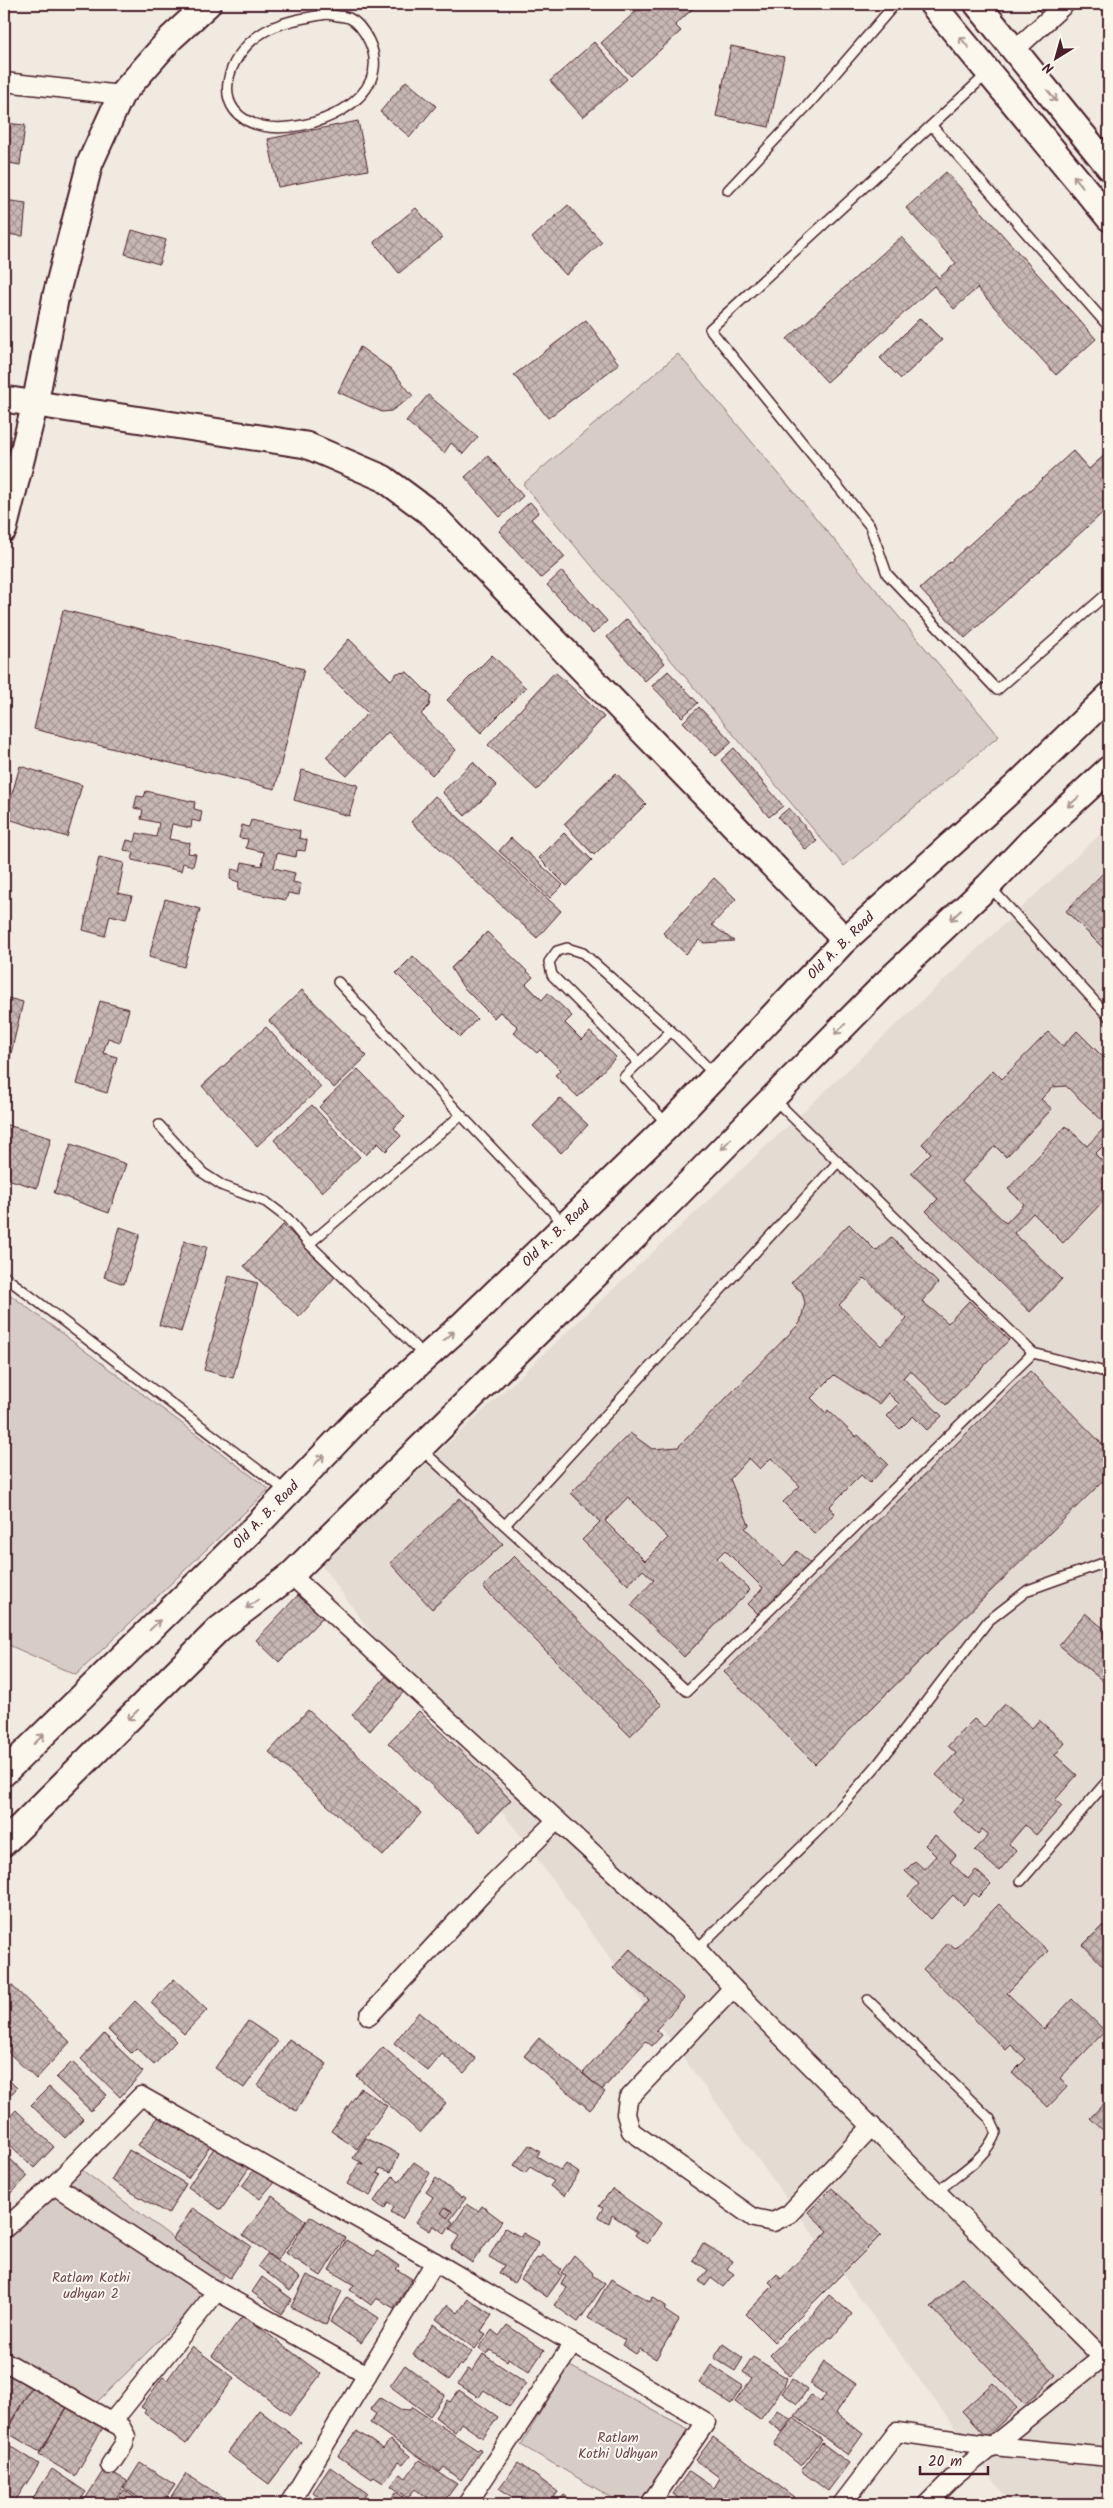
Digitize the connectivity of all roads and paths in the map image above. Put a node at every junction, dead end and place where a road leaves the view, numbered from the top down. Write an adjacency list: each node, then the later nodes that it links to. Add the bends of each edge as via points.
1 (208, 4): 11 (main road, via 171,38)
2 (322, 4): 7 (lane)
3 (895, 4): 14 (lane, via 808,105)
4 (932, 4): 9 (main road, one-way to 4)
5 (977, 4): 8 (main road)
6 (1065, 4): 8 (street)
7 (327, 14): 7 (lane, via 350,18 365,32 374,51 372,75 366,89 339,113 318,122 293,128 269,128 246,122 231,105 226,82 246,44 262,32 282,24)
8 (1015, 50): 13 (main road, one-way to 13)
9 (989, 72): 12 (lane); 15 (main road, one-way to 9)
10 (4, 82): 11 (street)
11 (120, 95): 18 (main road, via 90,163 56,295)
12 (932, 126): 16 (lane); 20 (lane, via 710,330 870,526 887,574 997,690)
13 (1109, 167)
14 (728, 190)
15 (1109, 218)
16 (1109, 327)
17 (4, 399): 18 (main road)
18 (35, 404): 19 (main road); 24 (main road, via 306,445 383,478 433,515)
19 (4, 529)
20 (1109, 592)
21 (1109, 696): 24 (main road, Old A. B. Road, via 1017,785)
22 (1109, 770): 23 (main road, one-way to 23, via 1036,836)
23 (989, 886): 26 (lane); 30 (main road, one-way to 30)
24 (845, 940): 29 (main road, Old A. B. Road)
25 (338, 982): 31 (lane)
26 (1109, 1017)
27 (670, 1031): 28 (lane); 28 (lane, via 583,953 567,948 557,951 549,962 552,975); 29 (lane)
28 (638, 1063): 33 (lane, via 624,1078)
29 (716, 1076): 33 (main road, Old A. B. Road)
30 (772, 1096): 34 (lane); 41 (main road, one-way to 41, via 677,1195)
31 (461, 1115): 35 (lane); 36 (lane)
32 (159, 1125): 36 (lane, via 202,1173 223,1186 266,1202 287,1218)
33 (669, 1125): 35 (main road, Old A. B. Road)
34 (838, 1162): 38 (lane); 43 (lane)
35 (565, 1225): 39 (main road, Old A. B. Road, one-way to 35)
36 (309, 1244): 39 (lane)
37 (4, 1276): 42 (lane)
38 (1033, 1353): 40 (lane); 43 (lane, via 687,1692)
39 (426, 1357): 42 (main road, Old A. B. Road, one-way to 39, via 364,1413)
40 (1109, 1373)
41 (420, 1448): 43 (lane); 45 (main road)
42 (288, 1493): 46 (main road, Old A. B. Road, one-way to 42)
43 (505, 1525)
44 (1109, 1561): 51 (lane, via 1028,1590 988,1621 878,1764 830,1819)
45 (291, 1575): 48 (street); 49 (main road, one-way to 49, via 219,1629)
46 (4, 1773)
47 (1109, 1779): 50 (lane)
48 (557, 1820): 51 (street); 54 (street, via 483,1893)
49 (4, 1843)
50 (1020, 1881)
51 (697, 1949): 52 (street)
52 (733, 1988): 55 (street); 55 (street, via 628,2099 626,2114 631,2131 754,2218 773,2222 789,2214)
53 (868, 2000): 57 (lane, via 990,2119 996,2132 991,2145 980,2158)
54 (369, 2016)
55 (872, 2126): 57 (street)
56 (54, 2185): 58 (street); 59 (street, via 141,2096); 60 (street)
57 (938, 2191): 62 (street)
58 (4, 2230)
59 (435, 2262): 61 (street); 64 (street)
60 (217, 2292): 64 (street); 65 (street)
61 (572, 2345): 70 (street); 71 (street, via 706,2422)
62 (1107, 2358): 66 (street)
63 (4, 2361): 65 (street)
64 (367, 2375): 69 (street)
65 (112, 2422): 68 (street, via 121,2427 126,2436)
66 (994, 2446): 67 (street); 72 (street, via 897,2432); 73 (street, via 955,2476)
67 (1109, 2457)
68 (110, 2465)
69 (289, 2504)
70 (467, 2504)
71 (650, 2504)
72 (842, 2504)
73 (927, 2504)

